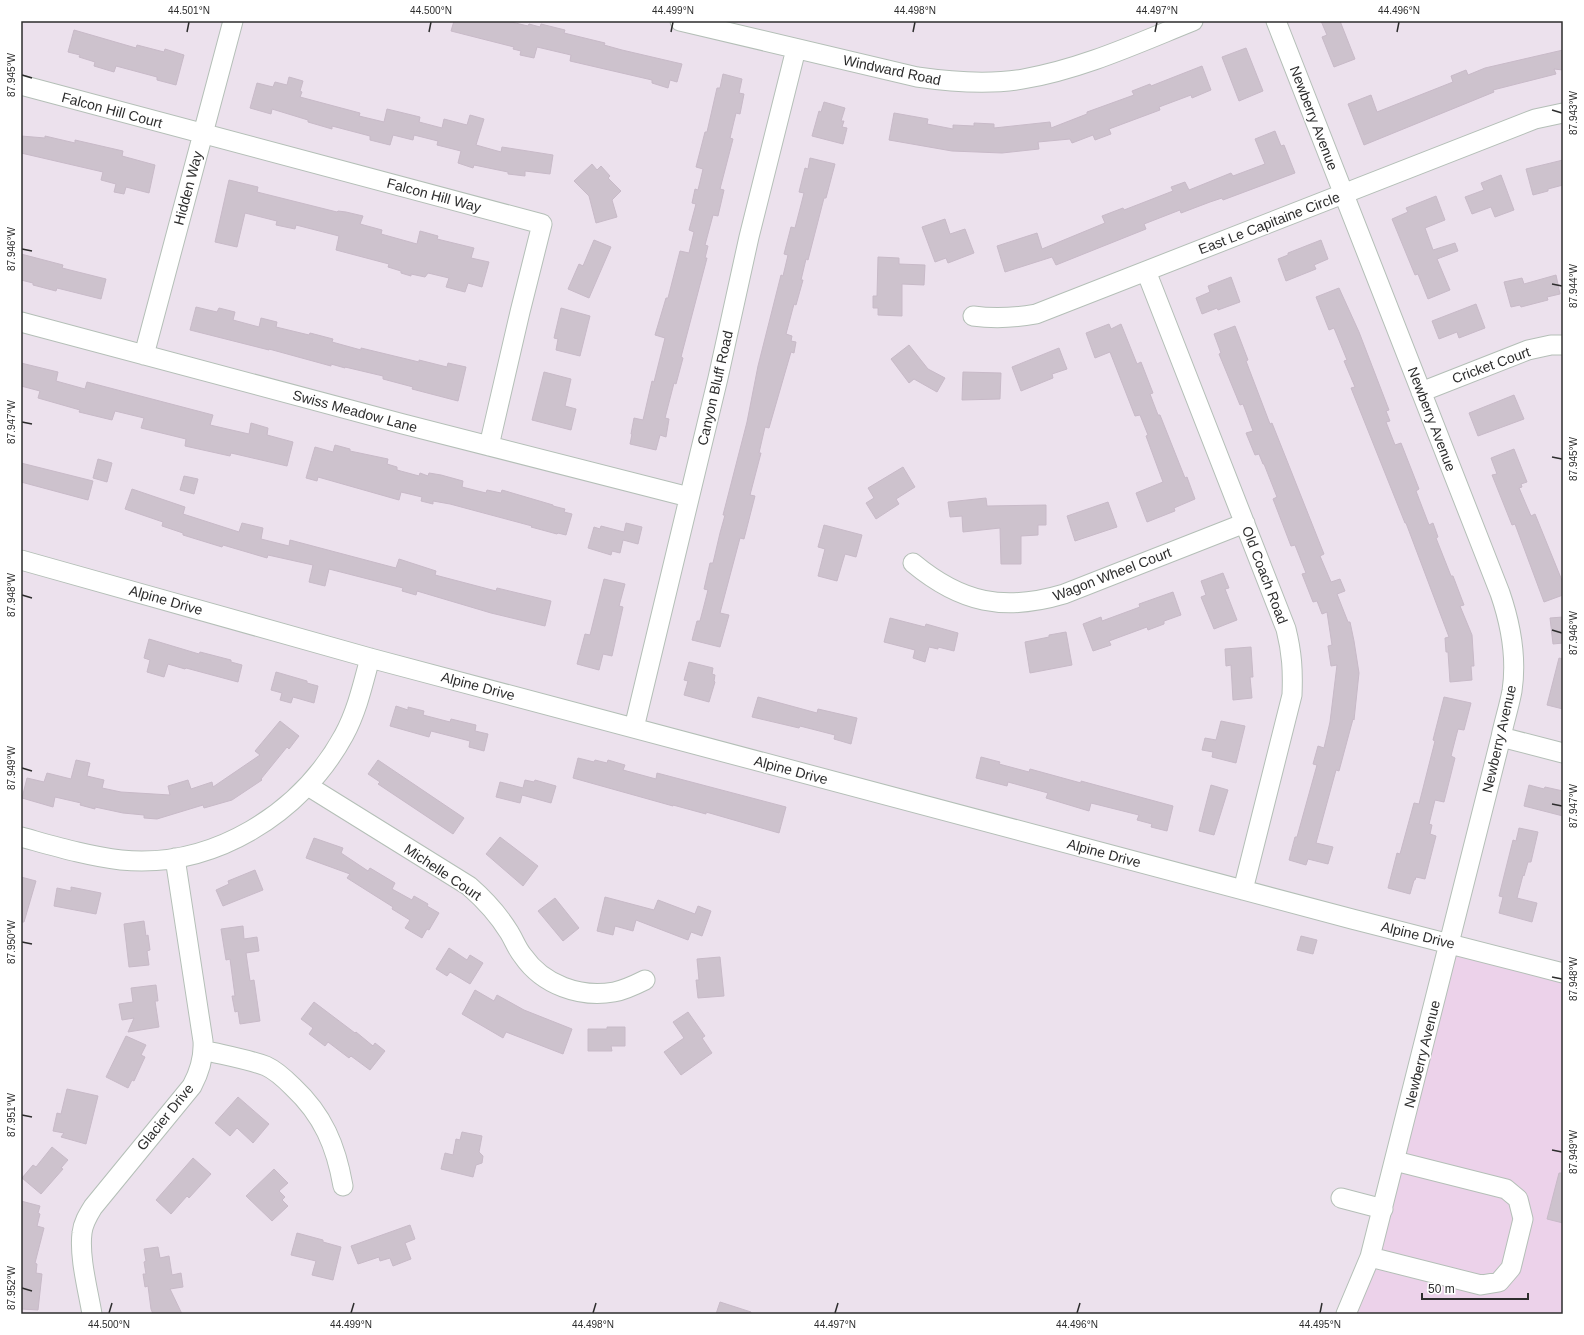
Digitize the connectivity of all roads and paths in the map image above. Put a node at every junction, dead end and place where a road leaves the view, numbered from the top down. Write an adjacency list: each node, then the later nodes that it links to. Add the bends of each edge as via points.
1 (233, 21): 8 (street, Hidden Way)
2 (680, 21): 5 (street, Windward Road)
3 (1193, 21): 5 (street, Windward Road, via 1055,73 989,82 917,78)
4 (1276, 21): 9 (street, Newberry Avenue)
5 (796, 49): 17 (street, Canyon Bluff Road, via 749,237)
6 (21, 85): 8 (street, Falcon Hill Court)
7 (1563, 113): 9 (street, East Le Capitaine Circle, via 1535,119)
8 (203, 134): 14 (street, Hidden Way); 16 (street, Falcon Hill Way, via 542,224)
9 (1344, 194): 10 (street, East Le Capitaine Circle); 15 (street, Newberry Avenue)
10 (1146, 271): 11 (street, East Le Capitaine Circle, via 1036,314 992,319); 18 (street, Old Coach Road)
11 (973, 316)
12 (21, 322): 14 (street, Swiss Meadow Lane)
13 (1563, 345): 15 (street, Cricket Court, via 1528,350)
14 (144, 355): 16 (street, Swiss Meadow Lane)
15 (1421, 392): 23 (street, Newberry Avenue, via 1508,616 1514,662 1512,691)
16 (490, 446): 17 (street, Swiss Meadow Lane)
17 (689, 497): 22 (street, Canyon Bluff Road)
18 (1245, 523): 20 (street, Wagon Wheel Court, via 1064,594 1022,603 1001,603 963,595 939,583); 28 (street, Old Coach Road, via 1286,629 1293,669 1292,695)
19 (21, 560): 21 (street, Alpine Drive)
20 (913, 563)
21 (370, 658): 22 (street, Alpine Drive); 25 (street, via 356,708 344,734 328,762)
22 (634, 728): 28 (street, Alpine Drive)
23 (1501, 737): 24 (street); 29 (street, Newberry Avenue)
24 (1563, 753)
25 (308, 786): 27 (street, via 270,819 237,839); 31 (street, Michelle Court, via 469,886 498,915 523,956 548,980 579,993 597,994 631,987)
26 (21, 837): 27 (street, via 95,856 123,860)
27 (174, 858): 32 (street, Glacier Drive)
28 (1243, 890): 29 (street, Alpine Drive)
29 (1449, 943): 30 (street, Alpine Drive); 33 (street, Newberry Avenue)
30 (1563, 972)
31 (645, 980)
32 (203, 1050): 34 (street, via 267,1067 302,1096 318,1115 331,1139); 38 (street, Glacier Drive, via 202,1062 192,1086 86,1218 81,1246)
33 (1395, 1161): 36 (street, Newberry Avenue); 37 (street, via 1506,1189 1518,1199 1523,1219 1511,1268 1499,1282 1481,1285)
34 (343, 1186)
35 (1341, 1198): 36 (street)
36 (1383, 1209): 37 (street, Newberry Avenue)
37 (1370, 1257): 39 (street, Newberry Avenue)
38 (92, 1314)
39 (1346, 1314)

